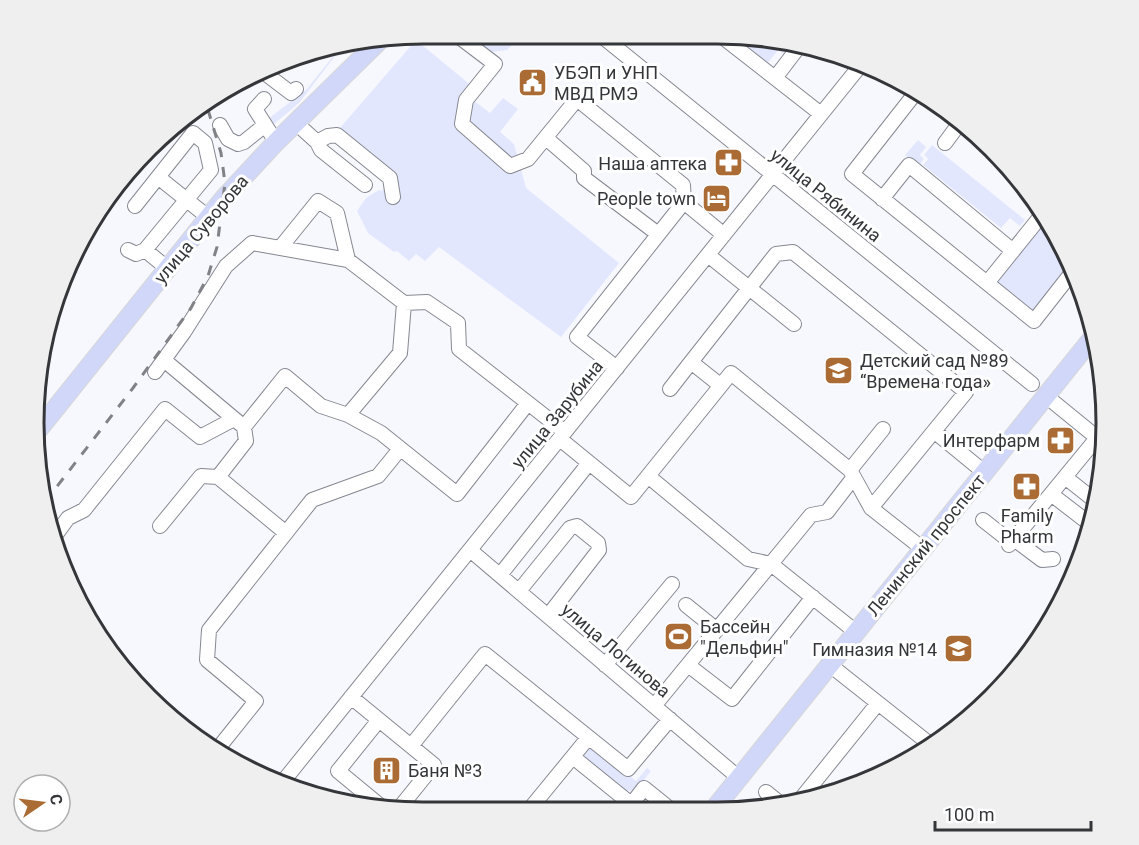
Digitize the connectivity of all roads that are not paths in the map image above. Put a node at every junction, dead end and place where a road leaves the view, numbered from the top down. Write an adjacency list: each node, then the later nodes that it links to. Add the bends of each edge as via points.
1 (469, 44): 17 (street, via 495,64 466,100 462,124 510,166 528,159)
2 (612, 44): 21 (street, улица Рябинина)
3 (731, 44): 8 (street)
4 (373, 47): 13 (main road, улица Суворова)
5 (795, 52): 8 (street)
6 (857, 70): 12 (street, улица Зарубина)
7 (269, 76): 9 (street, via 291,93)
8 (775, 78): 12 (street)
9 (296, 89)
10 (912, 98): 25 (street, via 852,174)
11 (264, 99): 15 (street, via 255,109)
12 (821, 114): 21 (street, улица Зарубина)
13 (296, 123): 18 (main road, улица Суворова); 19 (street)
14 (220, 125): 15 (street, via 228,139 238,144)
15 (265, 125): 18 (street)
16 (955, 129): 20 (street)
17 (546, 138): 27 (street, via 577,99 683,185); 31 (street, via 585,171 584,178)
18 (276, 142): 29 (main road, улица Суворова)
19 (317, 142): 23 (street, via 321,150); 24 (street, via 337,135 390,178)
20 (945, 142)
21 (772, 174): 32 (street, улица Зарубина); 52 (street, улица Рябинина)
22 (158, 177): 26 (street); 26 (street, via 193,133 205,143 211,170); 28 (street)
23 (365, 185)
24 (393, 197)
25 (882, 198): 36 (street, via 909,165); 41 (street)
26 (186, 199): 29 (street); 35 (street)
27 (684, 202): 31 (street); 32 (street)
28 (135, 206)
29 (208, 217): 39 (main road, улица Суворова)
30 (1037, 221): 36 (street)
31 (658, 234): 48 (street, via 578,337)
32 (724, 235): 37 (street, улица Зарубина)
33 (280, 248): 38 (street); 38 (street, via 318,201 337,213); 46 (street, via 252,243 226,266)
34 (128, 250): 35 (street, via 136,254)
35 (145, 250): 39 (street)
36 (1013, 251): 41 (street)
37 (708, 255): 42 (street); 48 (street, улица Зарубина)
38 (348, 260): 43 (street)
39 (167, 268): 55 (main road, улица Суворова)
40 (1068, 279): 41 (street, via 1034,321)
41 (987, 283)
42 (750, 288): 44 (street); 47 (street); 58 (street, via 776,254 793,252 966,392)
43 (404, 303): 53 (street, via 427,302 458,323 459,350); 54 (street, via 400,353)
44 (794, 324)
45 (1087, 343): 52 (main road, Ленинский проспект)
46 (164, 360): 49 (street); 56 (street)
47 (692, 362): 50 (street); 51 (street)
48 (617, 368): 59 (street, улица Зарубина)
49 (155, 372)
50 (720, 385): 65 (street, via 730,373); 66 (street)
51 (670, 389)
52 (1039, 390): 60 (street, улица Рябинина); 64 (main road, Ленинский проспект)
53 (528, 403): 59 (street); 62 (street, via 457,494)
54 (348, 415): 56 (street, via 321,406 285,376); 62 (street)
55 (44, 423)
56 (239, 423): 67 (street, via 246,441); 75 (street, via 200,437 165,409 84,510 69,518)
57 (882, 429): 65 (street)
58 (934, 431): 64 (street); 71 (street)
59 (562, 435): 63 (street); 79 (street, улица Зарубина)
60 (1095, 436)
61 (1095, 443): 68 (street)
62 (400, 448): 76 (street, via 378,476 312,500)
63 (589, 463): 66 (street, via 631,497); 82 (street)
64 (984, 472): 78 (main road, Ленинский проспект)
65 (852, 473): 71 (street); 81 (street, via 827,512 811,515)
66 (648, 476): 81 (street, via 748,559)
67 (219, 477): 74 (street, via 201,476); 76 (street)
68 (1065, 477): 69 (street); 70 (street)
69 (1051, 494): 72 (street); 77 (street)
70 (1088, 495)
71 (871, 508): 78 (street)
72 (1083, 519)
73 (983, 520): 77 (street)
74 (160, 526)
75 (59, 530)
76 (286, 533): 101 (street, via 209,630 207,660 256,701)
77 (1011, 542): 80 (street, via 1042,560)
78 (923, 549): 89 (main road, Ленинский проспект)
79 (470, 550): 82 (street, улица Логинова); 93 (street, улица Зарубина)
80 (1053, 559)
81 (771, 564): 85 (street); 88 (street)
82 (500, 575): 84 (street, улица Логинова)
83 (672, 584): 90 (street)
84 (519, 591): 87 (street, улица Логинова); 87 (street, via 570,528 576,526 598,543 599,550)
85 (813, 597): 89 (street); 91 (street, via 732,699)
86 (686, 605): 88 (street)
87 (548, 616): 90 (street, улица Логинова)
88 (717, 630): 91 (street)
89 (856, 632): 92 (main road, Ленинский проспект)
90 (605, 664): 95 (street, улица Логинова)
91 (688, 665): 95 (street)
92 (830, 665): 94 (street); 105 (main road, Ленинский проспект)
93 (354, 694): 97 (street); 98 (street); 104 (street, улица Зарубина)
94 (878, 703): 100 (street); 106 (street)
95 (654, 706): 96 (street, улица Логинова)
96 (670, 719): 99 (street, via 627,769); 105 (street, улица Логинова)
97 (379, 720): 102 (street); 109 (street, via 338,771)
98 (399, 728)
99 (588, 738): 102 (street, via 485,654); 103 (street)
100 (924, 740)
101 (222, 744)
102 (411, 746): 110 (street, via 434,765)
103 (573, 757): 111 (street); 112 (street)
104 (287, 776)
105 (739, 778): 115 (main road, Ленинский проспект)
106 (808, 790)
107 (766, 792): 108 (street)
108 (772, 797)
109 (371, 798)
110 (405, 801)
111 (536, 802)
112 (623, 802)
113 (633, 802): 114 (street, via 644,788)
114 (661, 802)
115 (720, 802)

